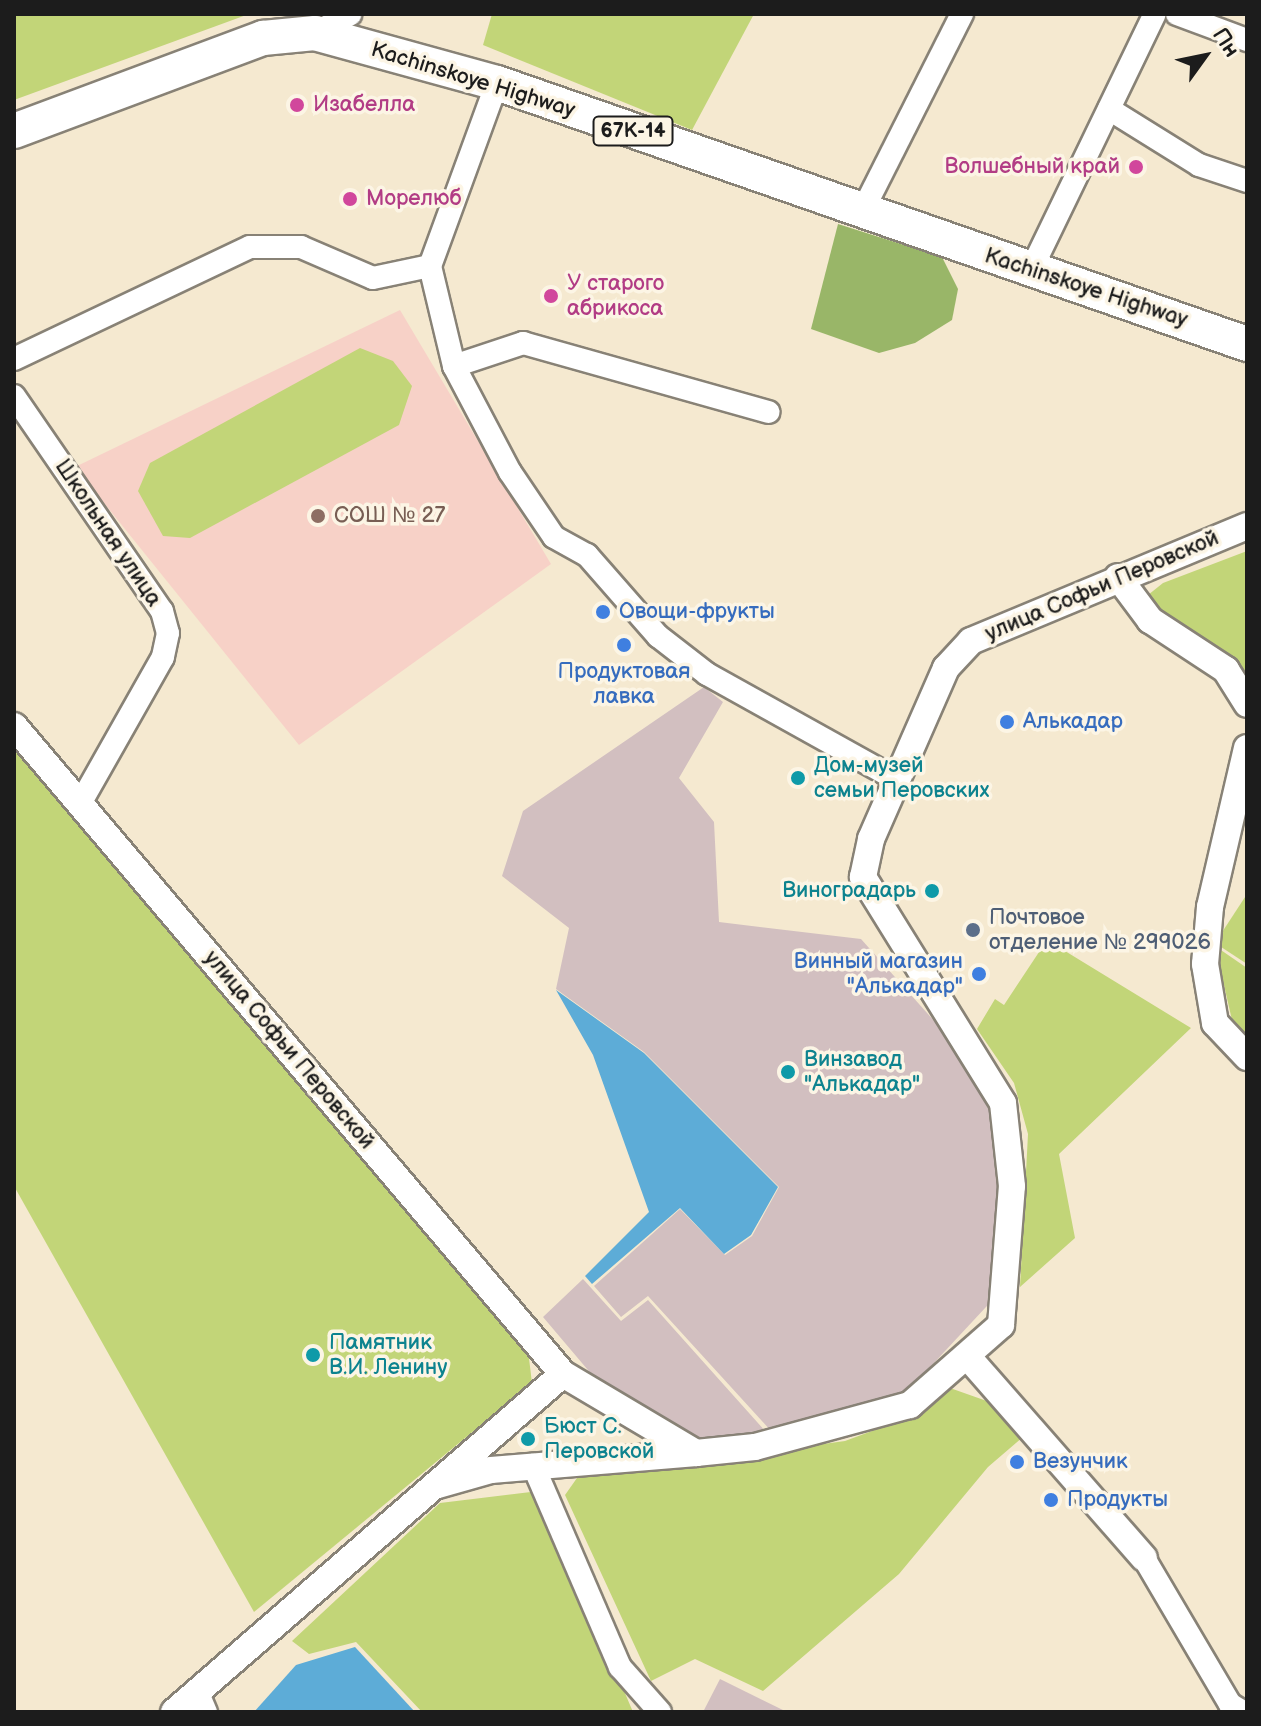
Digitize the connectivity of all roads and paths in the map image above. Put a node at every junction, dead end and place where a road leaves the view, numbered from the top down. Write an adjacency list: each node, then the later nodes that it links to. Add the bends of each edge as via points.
1 (350, 14): 5 (street)
2 (962, 14): 11 (street)
3 (1177, 14): 6 (street)
4 (1152, 15): 8 (street)
5 (315, 33): 7 (main road, Kachinskoye Highway / 67К-14); 9 (main road, Kachinskoye Highway / 67К-14, via 263,38)
6 (1247, 40)
7 (497, 83): 11 (main road, Kachinskoye Highway / 67К-14); 12 (street)
8 (1109, 109): 10 (street, via 1199,165); 13 (street)
9 (14, 131)
10 (1247, 181)
11 (862, 212): 13 (main road, Kachinskoye Highway / 67К-14)
12 (430, 266): 15 (street, via 373,278 301,247 250,247); 16 (street)
13 (1031, 270): 14 (main road, Kachinskoye Highway / 67К-14)
14 (1247, 344)
15 (14, 359)
16 (454, 366): 18 (street, via 523,343); 24 (street, via 554,537 587,555 658,636 707,674)
17 (14, 396): 25 (street, Школьная улица, via 162,611 168,633 163,657)
18 (769, 412)
19 (1247, 526): 20 (street, улица Софьи Перовской)
20 (1118, 577): 21 (street, via 1150,620 1226,670); 24 (street, улица Софьи Перовской, via 971,641 946,668)
21 (1247, 704)
22 (14, 726): 25 (street, улица Софьи Перовской)
23 (1247, 748): 26 (street, via 1210,907 1205,964 1215,1023)
24 (896, 779): 27 (street, улица Софьи Перовской, via 863,877 979,1057 1003,1103 1009,1134 1010,1261 1001,1325)
25 (80, 804): 28 (street, улица Софьи Перовской)
26 (1247, 1057)
27 (968, 1357): 29 (street, улица Софьи Перовской, via 910,1405 786,1441); 32 (street)
28 (563, 1374): 29 (street, улица Софьи Перовской); 31 (street)
29 (696, 1453): 30 (street)
30 (533, 1465): 31 (street); 35 (street, via 620,1667)
31 (424, 1490): 33 (street)
32 (1144, 1558): 36 (street, via 1230,1704)
33 (201, 1701): 34 (street)
34 (174, 1712)
35 (660, 1712)
36 (1243, 1712)

